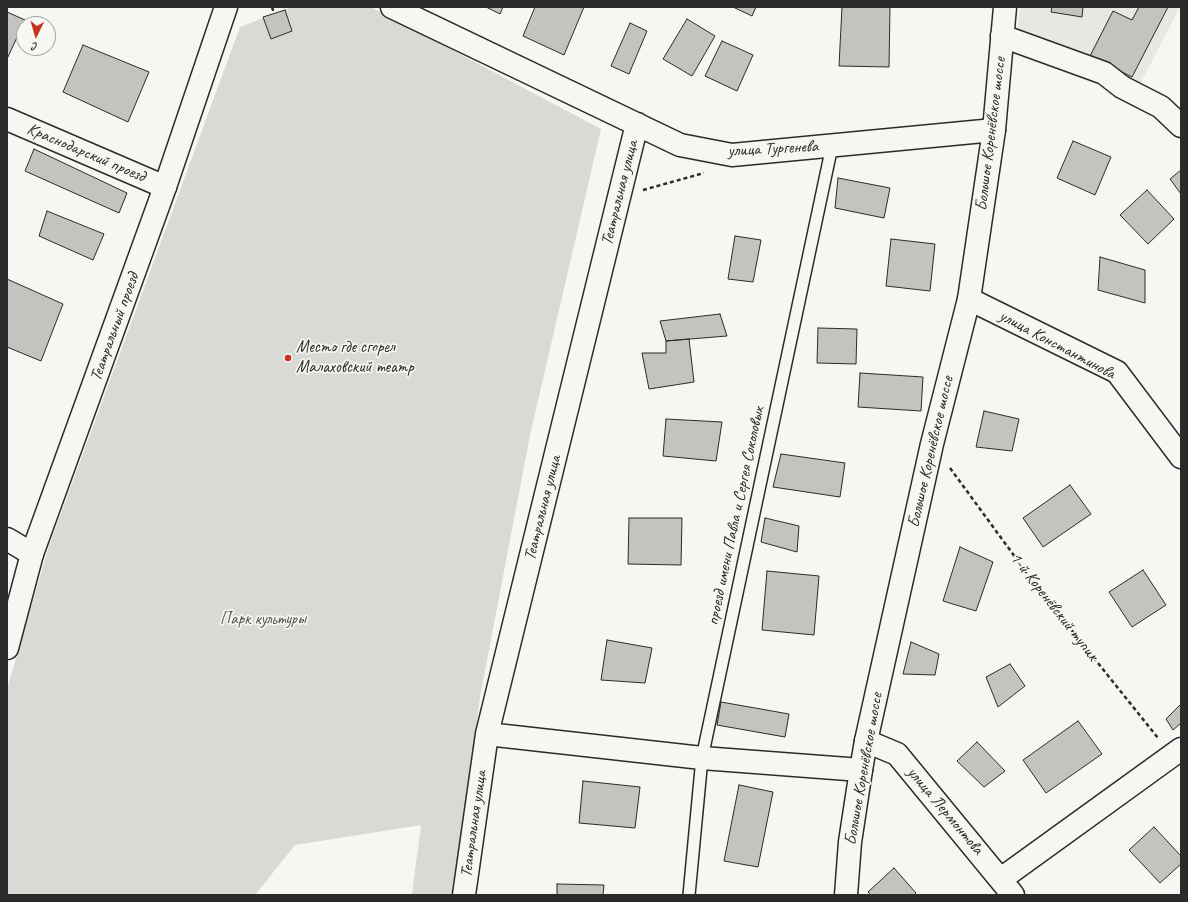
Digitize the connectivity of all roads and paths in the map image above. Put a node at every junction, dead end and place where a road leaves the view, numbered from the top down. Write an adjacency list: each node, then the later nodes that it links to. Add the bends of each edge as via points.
1 (226, 7): 12 (street, Театральный проезд)
2 (272, 7): 5 (path)
3 (392, 7): 8 (street, улица Тургенева)
4 (1005, 7): 6 (street, Большое Коренёвское шоссе)
5 (274, 14)
6 (1002, 36): 9 (street, via 1104,73 1122,87 1161,107); 10 (street, Большое Коренёвское шоссе)
7 (7, 119): 12 (street, Краснодарский проезд)
8 (637, 124): 11 (street, улица Тургенева, via 680,145 732,154); 19 (street, Театральная улица)
9 (1181, 126)
10 (994, 130): 11 (street, улица Тургенева); 13 (street, Большое Коренёвское шоссе)
11 (832, 146): 22 (lane, проезд имени Павла и Сергея Соколовых)
12 (165, 187): 17 (street, Театральный проезд)
13 (969, 299): 14 (street, Большое Коренёвское шоссе); 15 (street, улица Константинова, via 1117,372)
14 (932, 444): 20 (street, Большое Коренёвское шоссе); 21 (path, 1-й Коренёвский тупик, via 1036,587)
15 (1181, 457)
16 (7, 538): 17 (street)
17 (32, 554): 18 (street, Театральный проезд)
18 (7, 648)
19 (487, 734): 22 (street); 25 (street, Театральная улица)
20 (866, 741): 23 (street, Большое Коренёвское шоссе); 24 (street, улица Лермонтова, via 897,754)
21 (1178, 757): 24 (street)
22 (702, 758): 23 (street); 26 (lane, проезд имени Павла и Сергея Соколовых)
23 (861, 770): 27 (street, Большое Коренёвское шоссе, via 850,842)
24 (1007, 887)
25 (464, 895)
26 (689, 895)
27 (846, 895)

